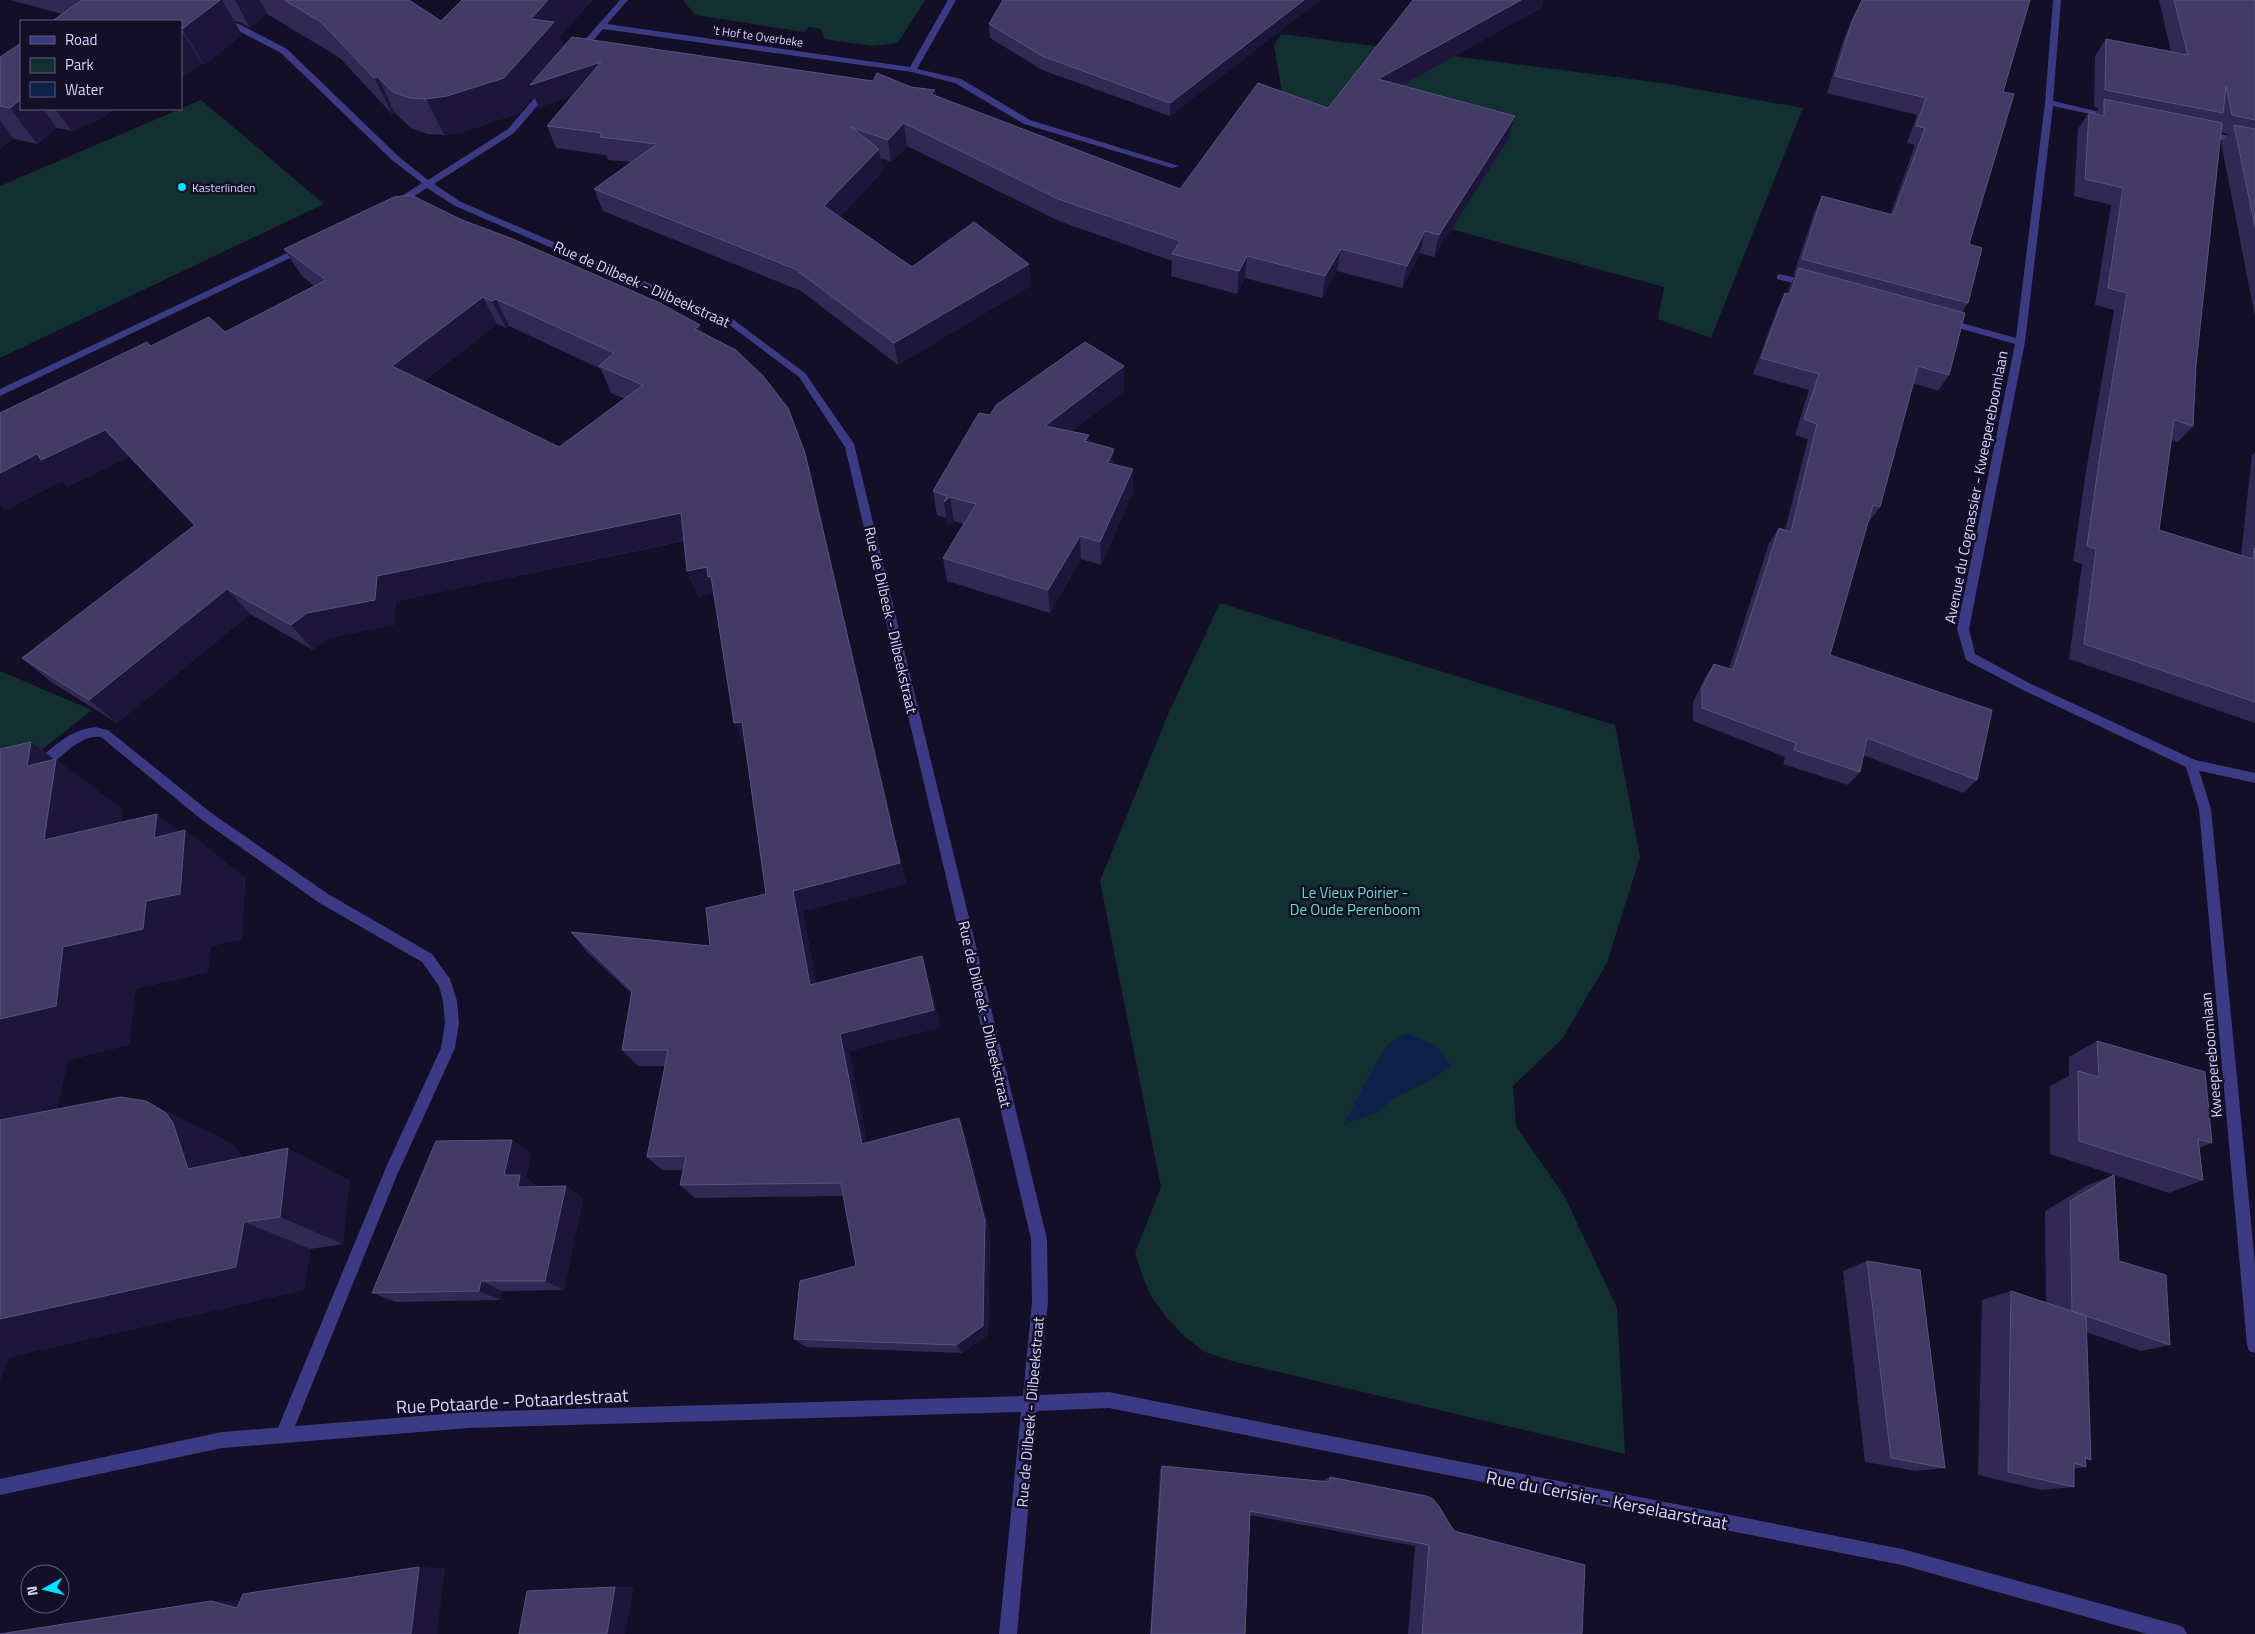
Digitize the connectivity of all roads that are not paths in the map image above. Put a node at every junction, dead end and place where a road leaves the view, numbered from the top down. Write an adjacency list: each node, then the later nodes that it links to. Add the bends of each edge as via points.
1 (624, 0): 5 (street)
2 (952, 0): 7 (street)
3 (2056, 0): 9 (street, Avenue du Cognassier - Kweepereboomlaan)
4 (207, 18): 14 (street, Rue de Dilbeek - Dilbeekstraat, via 236,26 284,51 395,158)
5 (601, 26): 6 (street); 7 (street, 't Hof te Overbeke)
6 (569, 64)
7 (912, 70): 13 (street, 't Hof te Overbeke, via 958,80 1028,122)
8 (556, 78): 14 (street, via 511,131)
9 (2049, 103): 10 (street); 20 (street, Avenue du Cognassier - Kweepereboomlaan)
10 (2118, 117)
11 (2196, 132): 12 (street)
12 (2255, 144)
13 (1175, 166)
14 (428, 184): 15 (street); 26 (street, Rue de Dilbeek - Dilbeekstraat, via 458,204 731,322 802,375 850,447 1039,1239 1040,1302)
15 (390, 207)
16 (310, 245): 21 (street)
17 (1780, 277): 18 (street)
18 (1820, 287)
19 (1934, 318): 20 (street, Avenue du Cognassier - Kweepereboomlaan)
20 (2020, 342): 22 (street, Avenue du Cognassier - Kweepereboomlaan, via 1963,629 1970,657)
21 (0, 393)
22 (2191, 764): 24 (street, Avenue du Cognassier - Kweepereboomlaan); 25 (street, Kweepereboomlaan, via 2205,809)
23 (30, 774): 27 (street, via 78,735 94,730 104,733 206,816 323,898 427,958 445,983 452,1023 448,1048 392,1170)
24 (2255, 778)
25 (2255, 1345)
26 (1030, 1404): 27 (street, Rue Potaarde - Potaardestraat, via 470,1420); 29 (street, Rue de Dilbeek - Dilbeekstraat); 30 (street, Rue du Cerisier - Kerselaarstraat, via 1109,1400 1902,1557)
27 (283, 1436): 28 (street, Rue Potaarde - Potaardestraat, via 222,1440)
28 (0, 1487)
29 (1008, 1634)
30 (2178, 1634)

